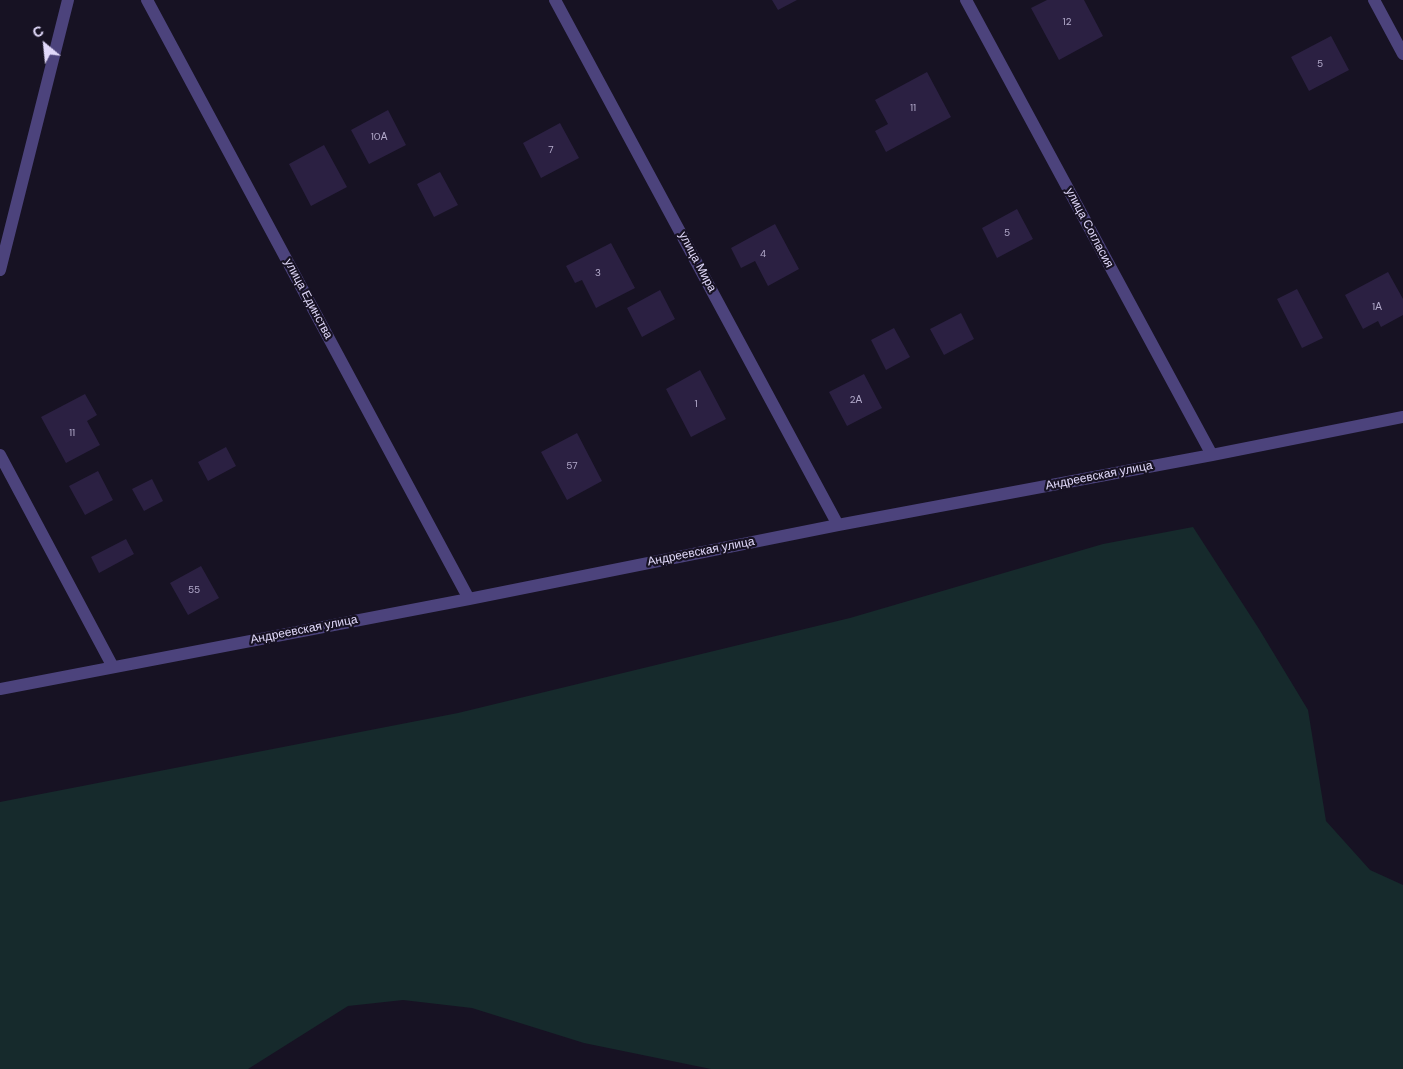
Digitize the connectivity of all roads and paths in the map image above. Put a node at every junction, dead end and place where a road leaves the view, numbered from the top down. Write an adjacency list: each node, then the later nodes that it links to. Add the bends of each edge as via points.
1 (68, 0): 7 (street)
2 (147, 0): 12 (street, улица Единства)
3 (555, 0): 11 (street, улица Мира)
4 (966, 0): 10 (street, улица Согласия)
5 (1374, 0): 6 (street)
6 (1403, 54)
7 (0, 270)
8 (1403, 417): 10 (street, Андреевская улица)
9 (0, 455): 13 (street)
10 (1212, 455): 11 (street, Андреевская улица)
11 (838, 525): 12 (street, Андреевская улица)
12 (469, 599): 13 (street, Андреевская улица)
13 (113, 667): 14 (street, Андреевская улица)
14 (0, 689)

